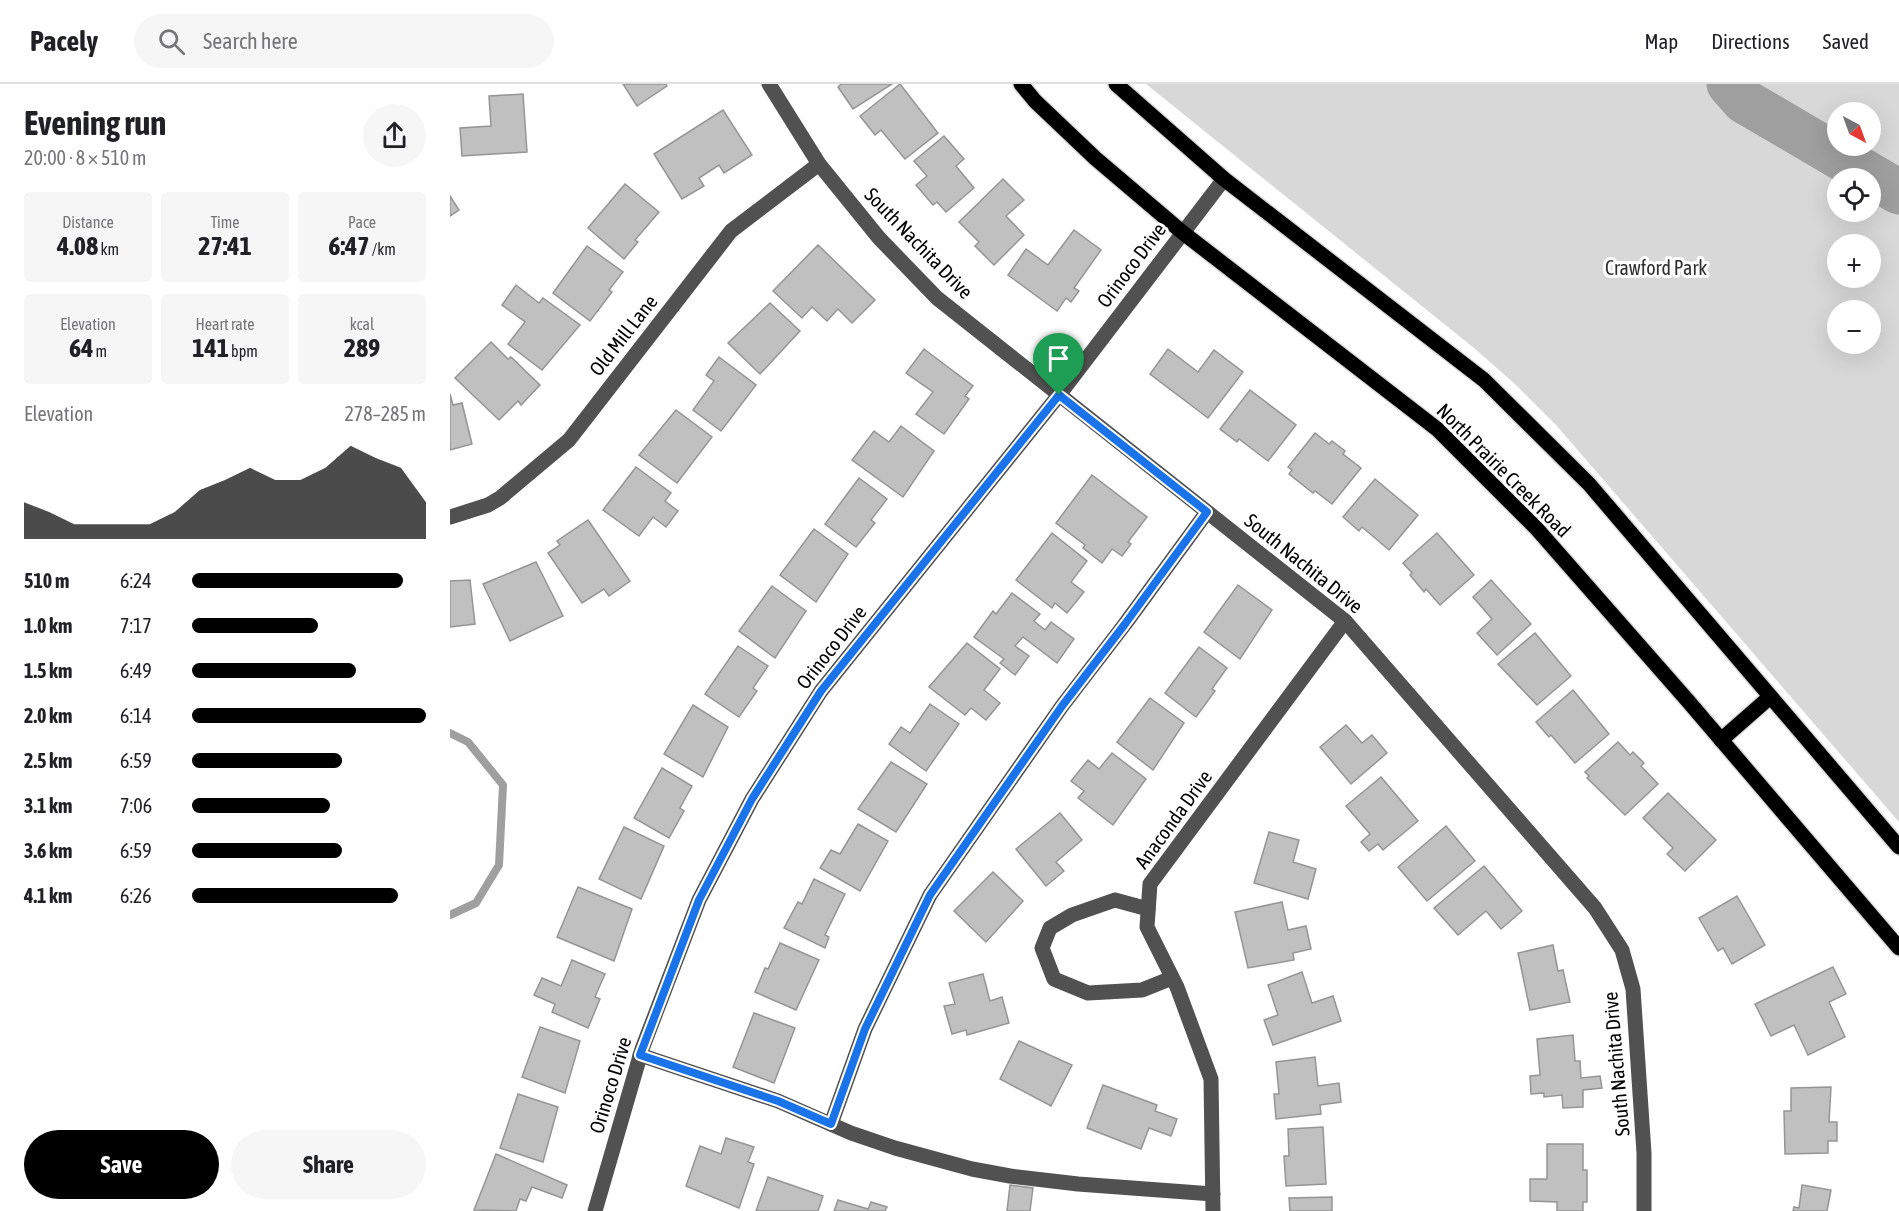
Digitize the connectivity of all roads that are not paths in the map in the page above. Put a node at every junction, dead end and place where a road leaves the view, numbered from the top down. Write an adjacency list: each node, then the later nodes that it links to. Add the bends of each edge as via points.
1 (769, 84): 4 (street, South Nachita Drive)
2 (1020, 84): 6 (main road, North Prairie Creek Road, via 1095,158)
3 (1116, 84): 5 (main road)
4 (819, 164): 7 (street, South Nachita Drive, via 879,238 937,298); 9 (street, Old Mill Lane, via 731,231 569,440 500,498)
5 (1224, 179): 6 (street, Orinoco Drive); 11 (main road, via 1484,380 1589,484)
6 (1182, 232): 7 (street, Orinoco Drive); 12 (main road, North Prairie Creek Road, via 1437,429 1537,529)
7 (1059, 395): 8 (street, South Nachita Drive); 17 (street, Orinoco Drive, via 821,691 752,799 699,900)
8 (1207, 512): 10 (street, South Nachita Drive); 18 (street, via 1062,706 930,895 865,1029)
9 (450, 517)
10 (1345, 621): 14 (street, Anaconda Drive, via 1150,884); 22 (street, South Nachita Drive, via 1596,908 1622,950 1633,989)
11 (1770, 698): 12 (main road); 13 (main road)
12 (1721, 740): 15 (main road, North Prairie Creek Road)
13 (1899, 847)
14 (1148, 909): 16 (street, Anaconda Drive, via 1147,927); 16 (street, via 1115,900 1082,912 1050,928 1042,948 1054,979 1088,993 1142,990)
15 (1899, 948)
16 (1172, 978): 19 (street, Anaconda Drive, via 1211,1079)
17 (640, 1055): 18 (street, via 778,1101); 20 (street, Orinoco Drive)
18 (831, 1124): 19 (street, via 895,1148 1010,1176)
19 (1213, 1194): 21 (street, Anaconda Drive)
20 (596, 1211)
21 (1213, 1211)
22 (1644, 1211)

